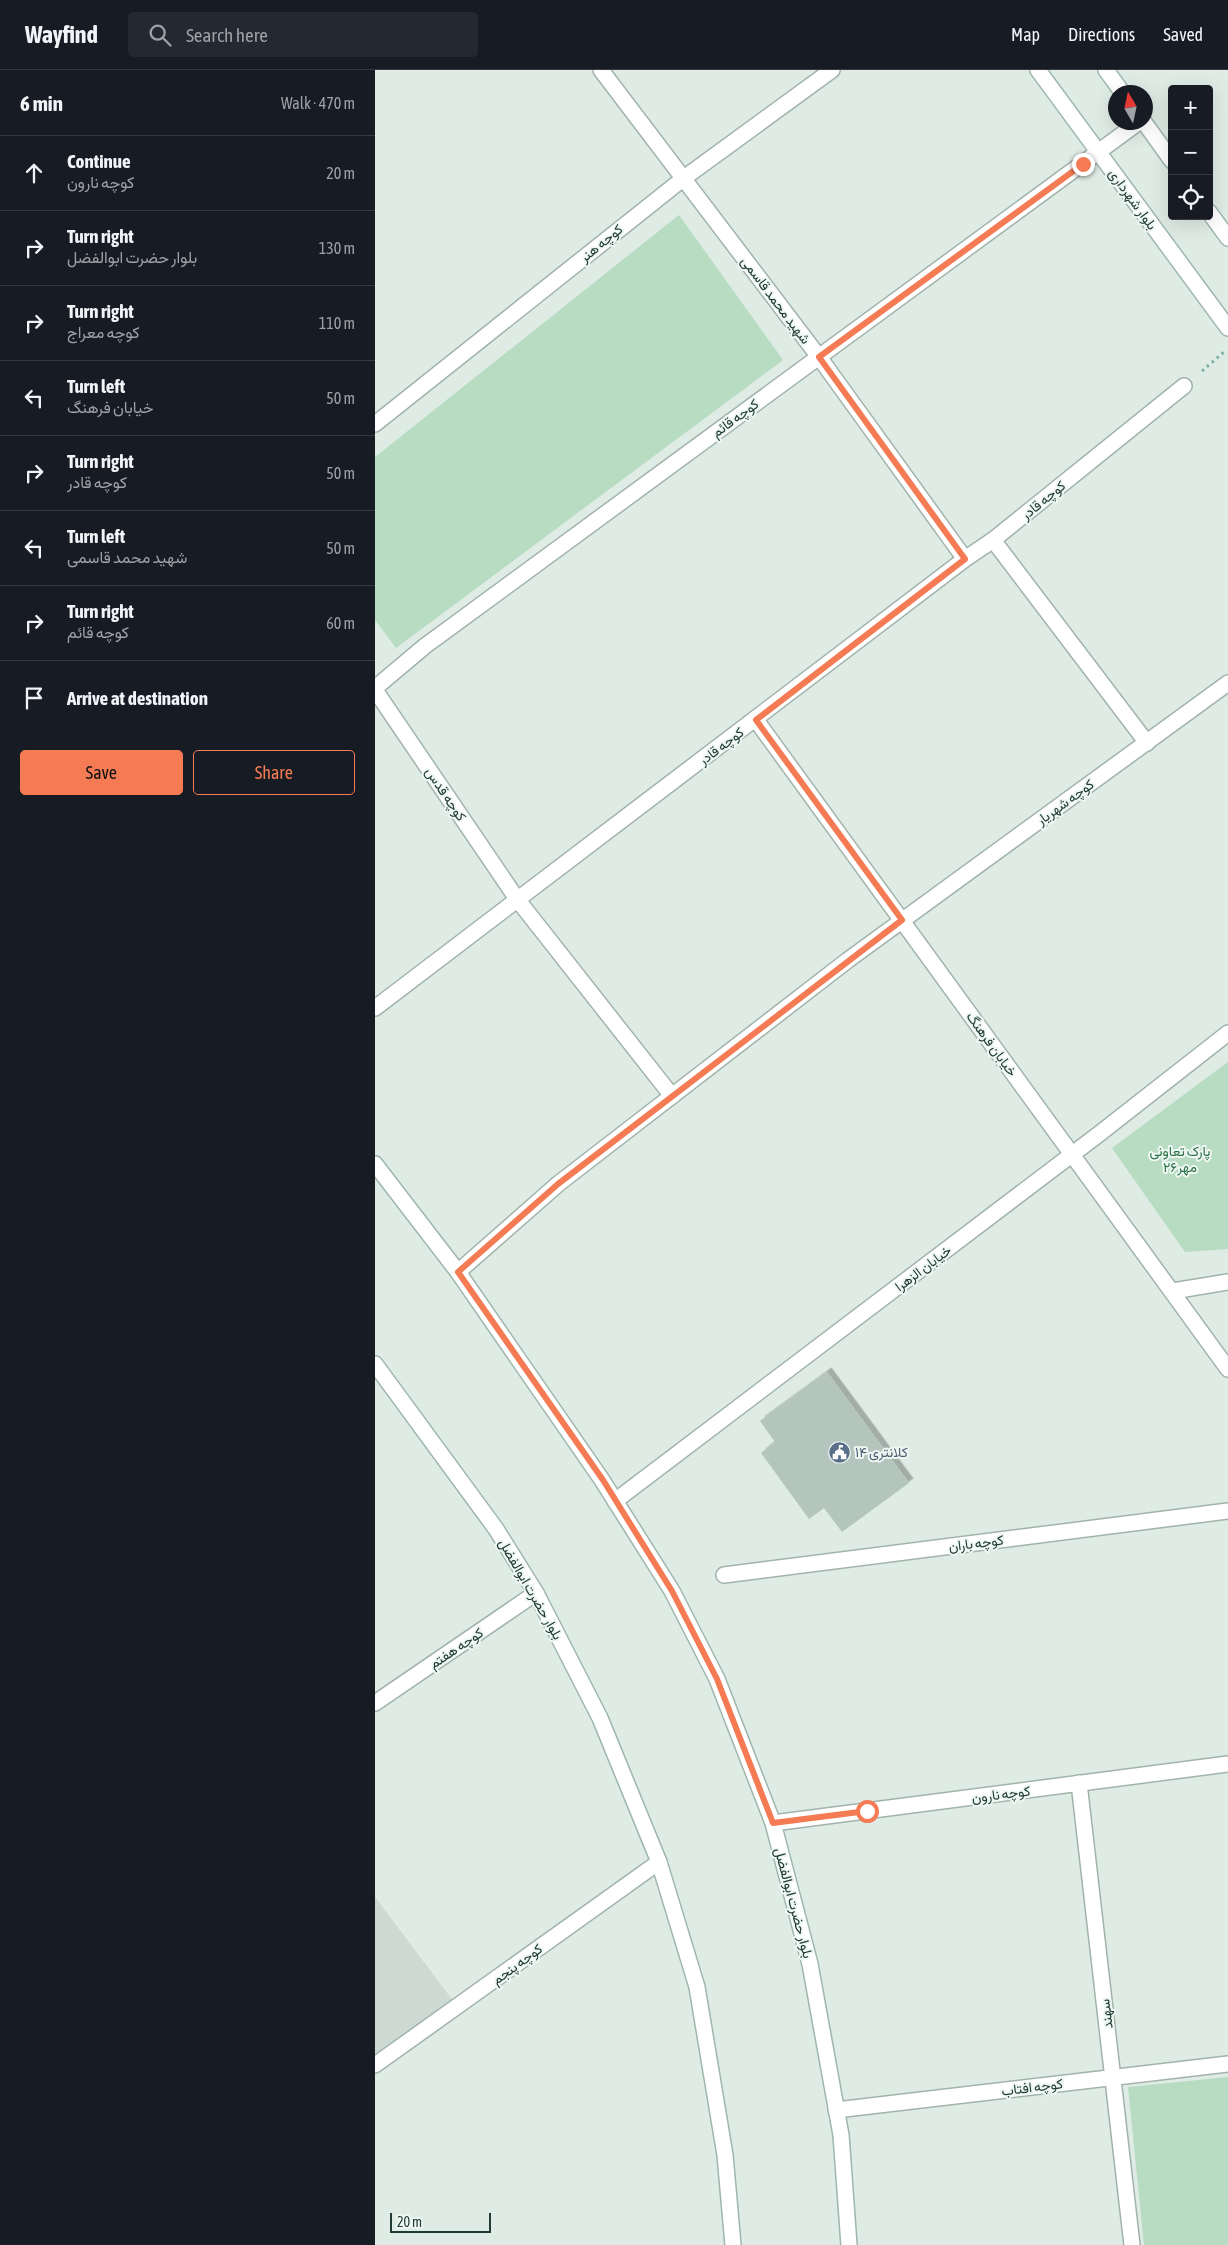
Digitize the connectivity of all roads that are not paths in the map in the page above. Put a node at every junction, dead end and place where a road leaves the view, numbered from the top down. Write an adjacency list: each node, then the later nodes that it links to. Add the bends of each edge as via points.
1 (601, 70): 10 (street, شهید محمد قاسمی)
2 (832, 70): 10 (street, کوچه هنر)
3 (1038, 70): 8 (street, بلوار شهرداری)
4 (1106, 70): 5 (street)
5 (1117, 85)
6 (1128, 130): 8 (street, کوچه قائم)
7 (1150, 130): 9 (street)
8 (1098, 152): 13 (street, بلوار شهرداری); 14 (street, کوچه قائم)
9 (1168, 155)
10 (684, 178): 14 (street, شهید محمد قاسمی); 16 (street, کوچه هنر)
11 (1213, 217): 12 (street)
12 (1228, 238)
13 (1228, 328)
14 (819, 357): 18 (street, شهید محمد قاسمی); 20 (street, کوچه قائم, via 425,646)
15 (1184, 386): 17 (street, کوچه قادر)
16 (375, 424)
17 (993, 540): 18 (street, کوچه قادر); 22 (street)
18 (965, 559): 21 (street, کوچه قادر)
19 (1228, 683): 22 (street, کوچه شهریار)
20 (375, 689): 23 (street, کوچه قدس)
21 (756, 720): 23 (street, کوچه قادر); 24 (street, خیابان فرهنگ)
22 (1147, 743): 24 (street, کوچه شهریار)
23 (517, 899): 25 (street, کوچه قادر); 27 (street, کوچه قدس)
24 (902, 920): 27 (street, کوچه شهریار); 28 (street, خیابان فرهنگ)
25 (375, 1008)
26 (1228, 1033): 28 (street, خیابان الزهرا)
27 (672, 1096): 30 (street, کوچه شهریار, via 558,1184)
28 (1073, 1154): 32 (street, خیابان فرهنگ); 35 (street, خیابان الزهرا)
29 (375, 1164): 30 (street, بلوار حضرت ابوالفضل)
30 (458, 1272): 35 (street, بلوار حضرت ابوالفضل)
31 (1228, 1282): 32 (street)
32 (1173, 1291): 34 (street, خیابان فرهنگ)
33 (375, 1364): 38 (street, بلوار حضرت ابوالفضل, via 496,1529)
34 (1228, 1369)
35 (615, 1501): 42 (street, بلوار حضرت ابوالفضل, via 672,1591 717,1679)
36 (1228, 1511): 37 (street, کوچه باران)
37 (723, 1575)
38 (536, 1594): 39 (street, کوچه هفتم); 43 (street, بلوار حضرت ابوالفضل, via 600,1718)
39 (375, 1703)
40 (1228, 1764): 41 (street, کوچه نارون)
41 (1079, 1784): 42 (street, کوچه نارون); 46 (street, سهند)
42 (773, 1823): 47 (street, بلوار حضرت ابوالفضل, via 810,1964)
43 (659, 1862): 45 (street, کوچه پنجم); 48 (street, بلوار حضرت ابوالفضل, via 697,1987 725,2155)
44 (1228, 2064): 46 (street, کوچه افتاب)
45 (375, 2065)
46 (1113, 2077): 47 (street, کوچه افتاب); 50 (street, سهند)
47 (837, 2110): 49 (street, بلوار حضرت ابوالفضل)
48 (733, 2245)
49 (849, 2245)
50 (1132, 2245)

